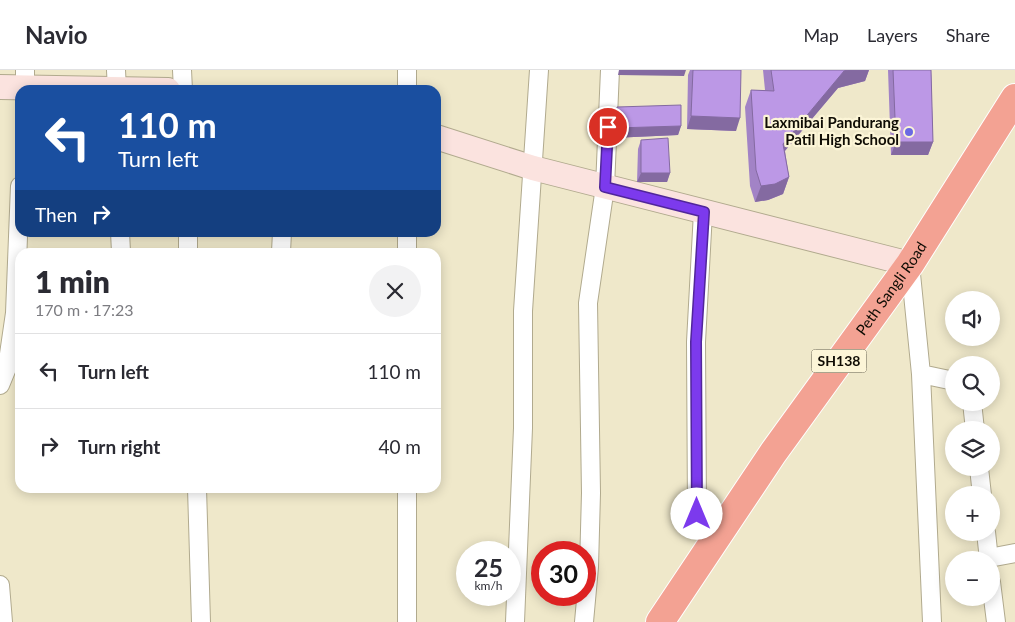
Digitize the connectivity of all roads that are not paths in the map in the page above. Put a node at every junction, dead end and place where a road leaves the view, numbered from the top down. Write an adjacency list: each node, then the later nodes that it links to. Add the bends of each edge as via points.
1 (182, 70): 8 (street)
2 (407, 70): 9 (street)
3 (539, 70): 13 (street)
4 (610, 70): 14 (street)
5 (25, 82): 6 (main road); 10 (main road)
6 (117, 83): 7 (main road)
7 (132, 85)
8 (183, 85)
9 (407, 85)
10 (0, 87)
11 (1015, 98): 16 (highway, Peth Sangli Road / SH138)
12 (441, 140): 13 (main road)
13 (533, 168): 14 (main road); 31 (street, via 523,311 523,428)
14 (605, 187): 15 (main road); 32 (street, via 588,303 591,494)
15 (704, 212): 16 (main road); 23 (street, via 696,342 697,514)
16 (910, 264): 18 (street); 23 (highway, Peth Sangli Road / SH138)
17 (15, 313): 20 (street, via 7,368)
18 (921, 374): 19 (street); 34 (street)
19 (945, 379)
20 (0, 385)
21 (196, 493): 29 (street)
22 (407, 493): 30 (street)
23 (718, 534): 33 (highway, Peth Sangli Road / SH138)
24 (1015, 553): 25 (street)
25 (1000, 556)
26 (0, 584): 28 (street)
27 (994, 606): 35 (street)
28 (3, 622)
29 (201, 622)
30 (407, 622)
31 (514, 622)
32 (584, 622)
33 (660, 622)
34 (932, 622)
35 (996, 622)

